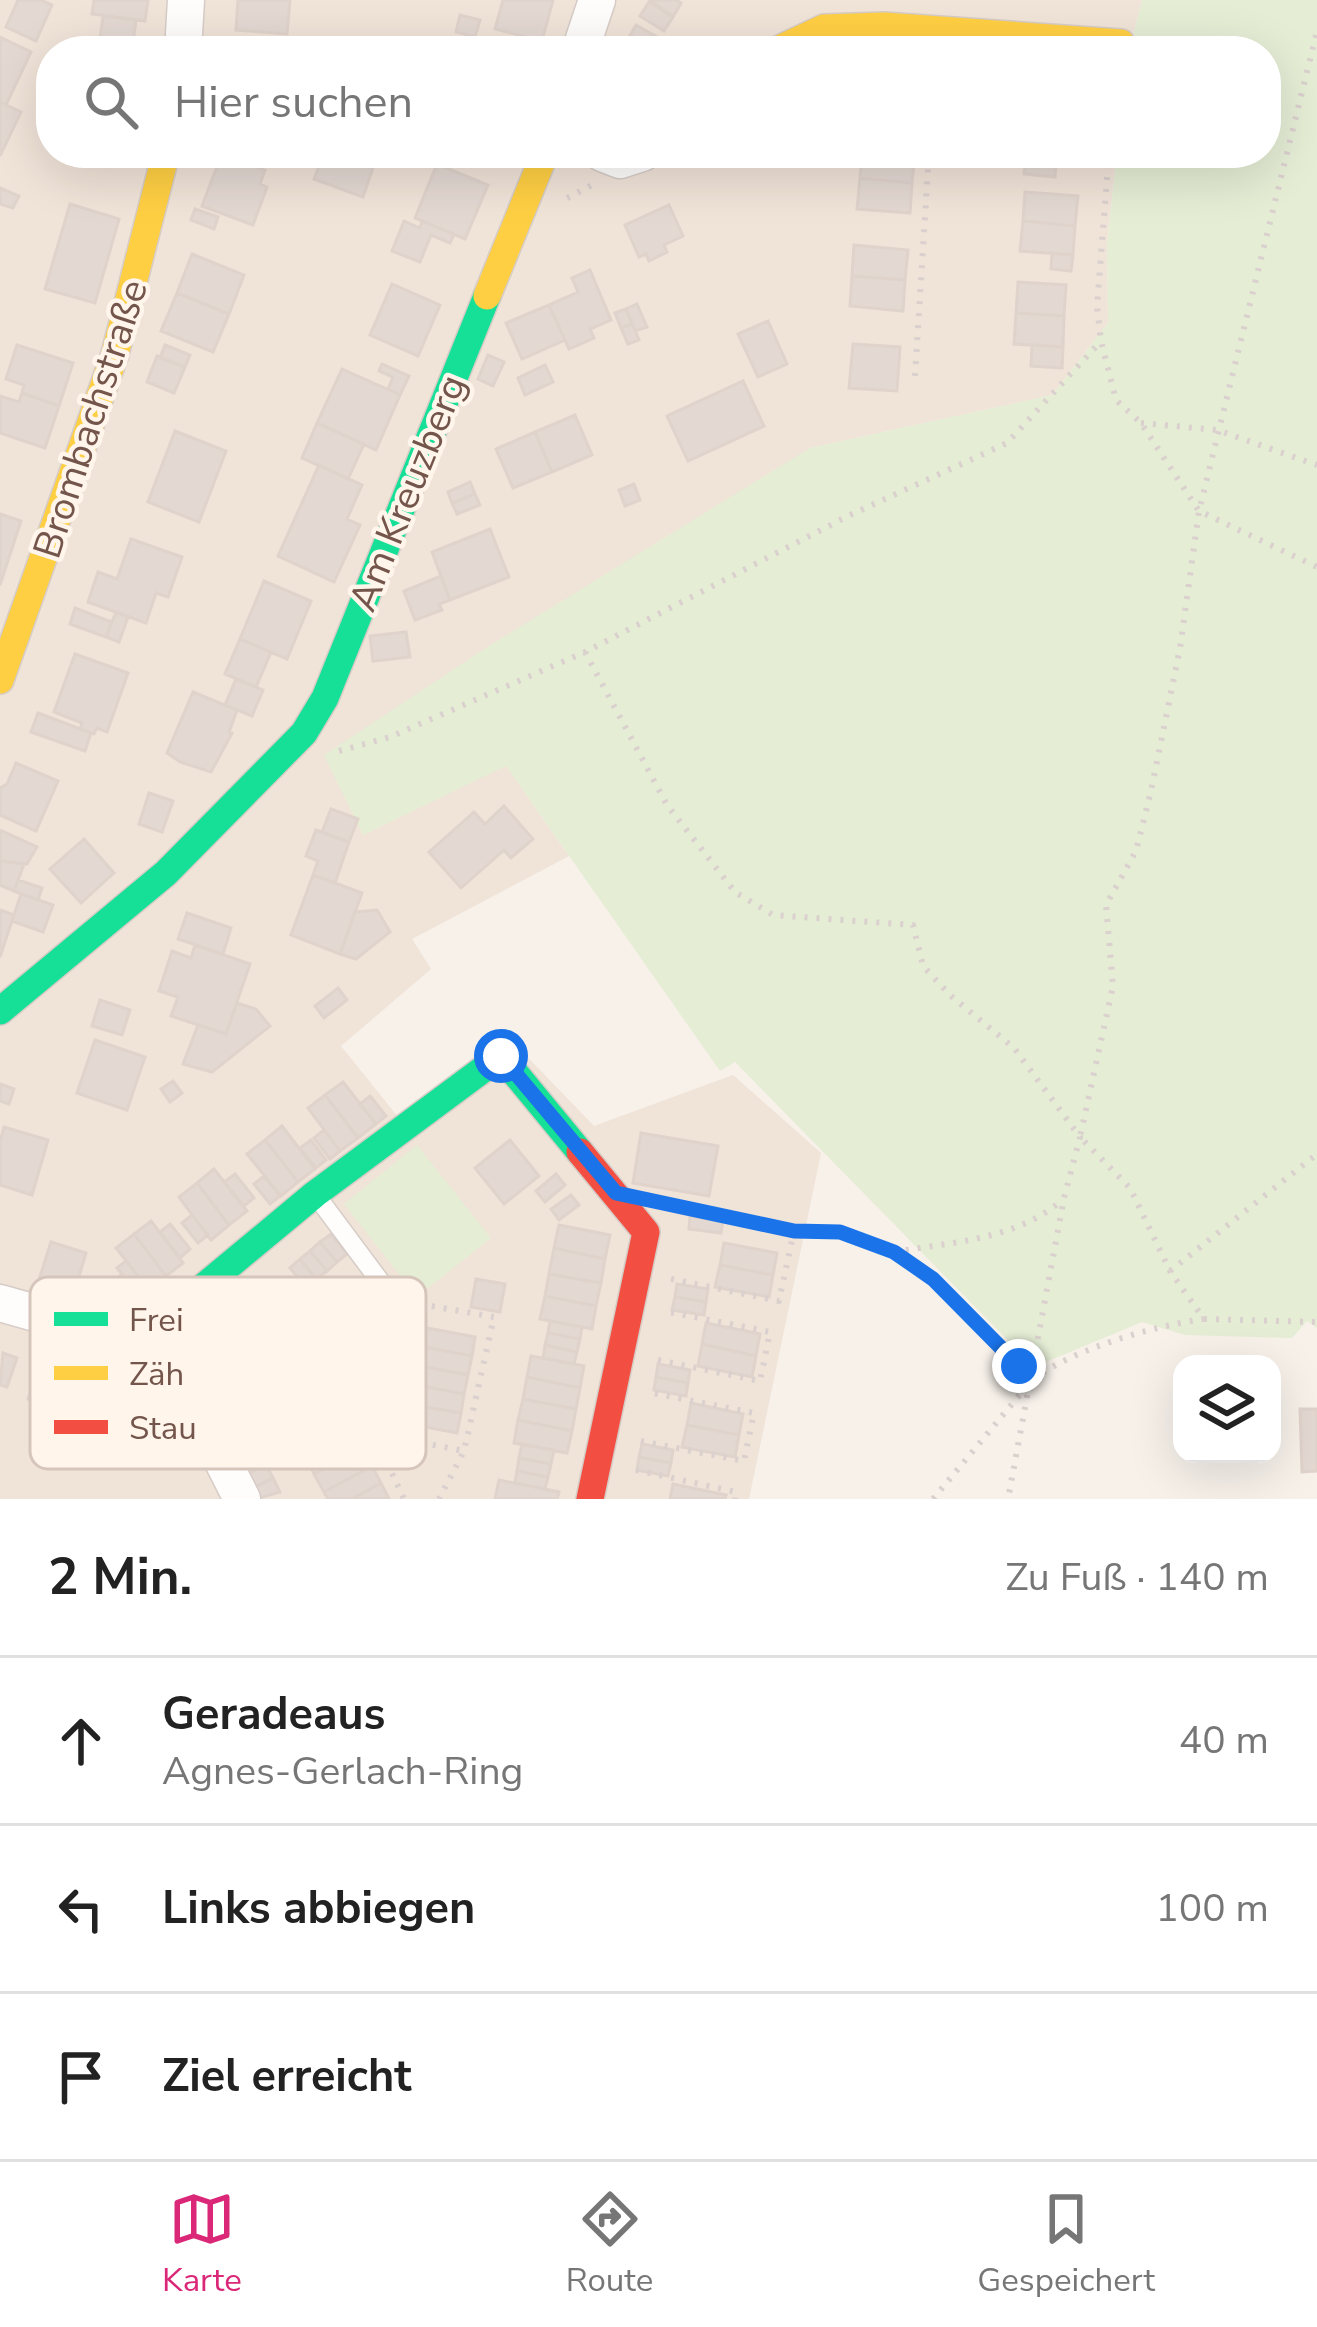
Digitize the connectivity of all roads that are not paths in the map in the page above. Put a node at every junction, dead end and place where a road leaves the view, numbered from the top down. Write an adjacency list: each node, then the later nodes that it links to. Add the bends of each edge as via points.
1 (186, 0): 3 (street)
2 (597, 0): 4 (street)
3 (184, 36)
4 (585, 36)
5 (807, 36): 6 (street, via 884,26)
6 (1016, 36)
7 (163, 168): 9 (street, Brombachstraße, via 148,245 63,512)
8 (539, 168): 10 (street, Am Kreuzberg, via 304,733 166,873)
9 (0, 680)
10 (0, 1011)
11 (315, 1194): 12 (street); 13 (lane); 18 (street, via 501,1056 646,1232)
12 (215, 1277)
13 (378, 1277)
14 (0, 1304): 15 (street)
15 (30, 1312)
16 (228, 1469): 17 (street)
17 (242, 1499)
18 (590, 1499)

